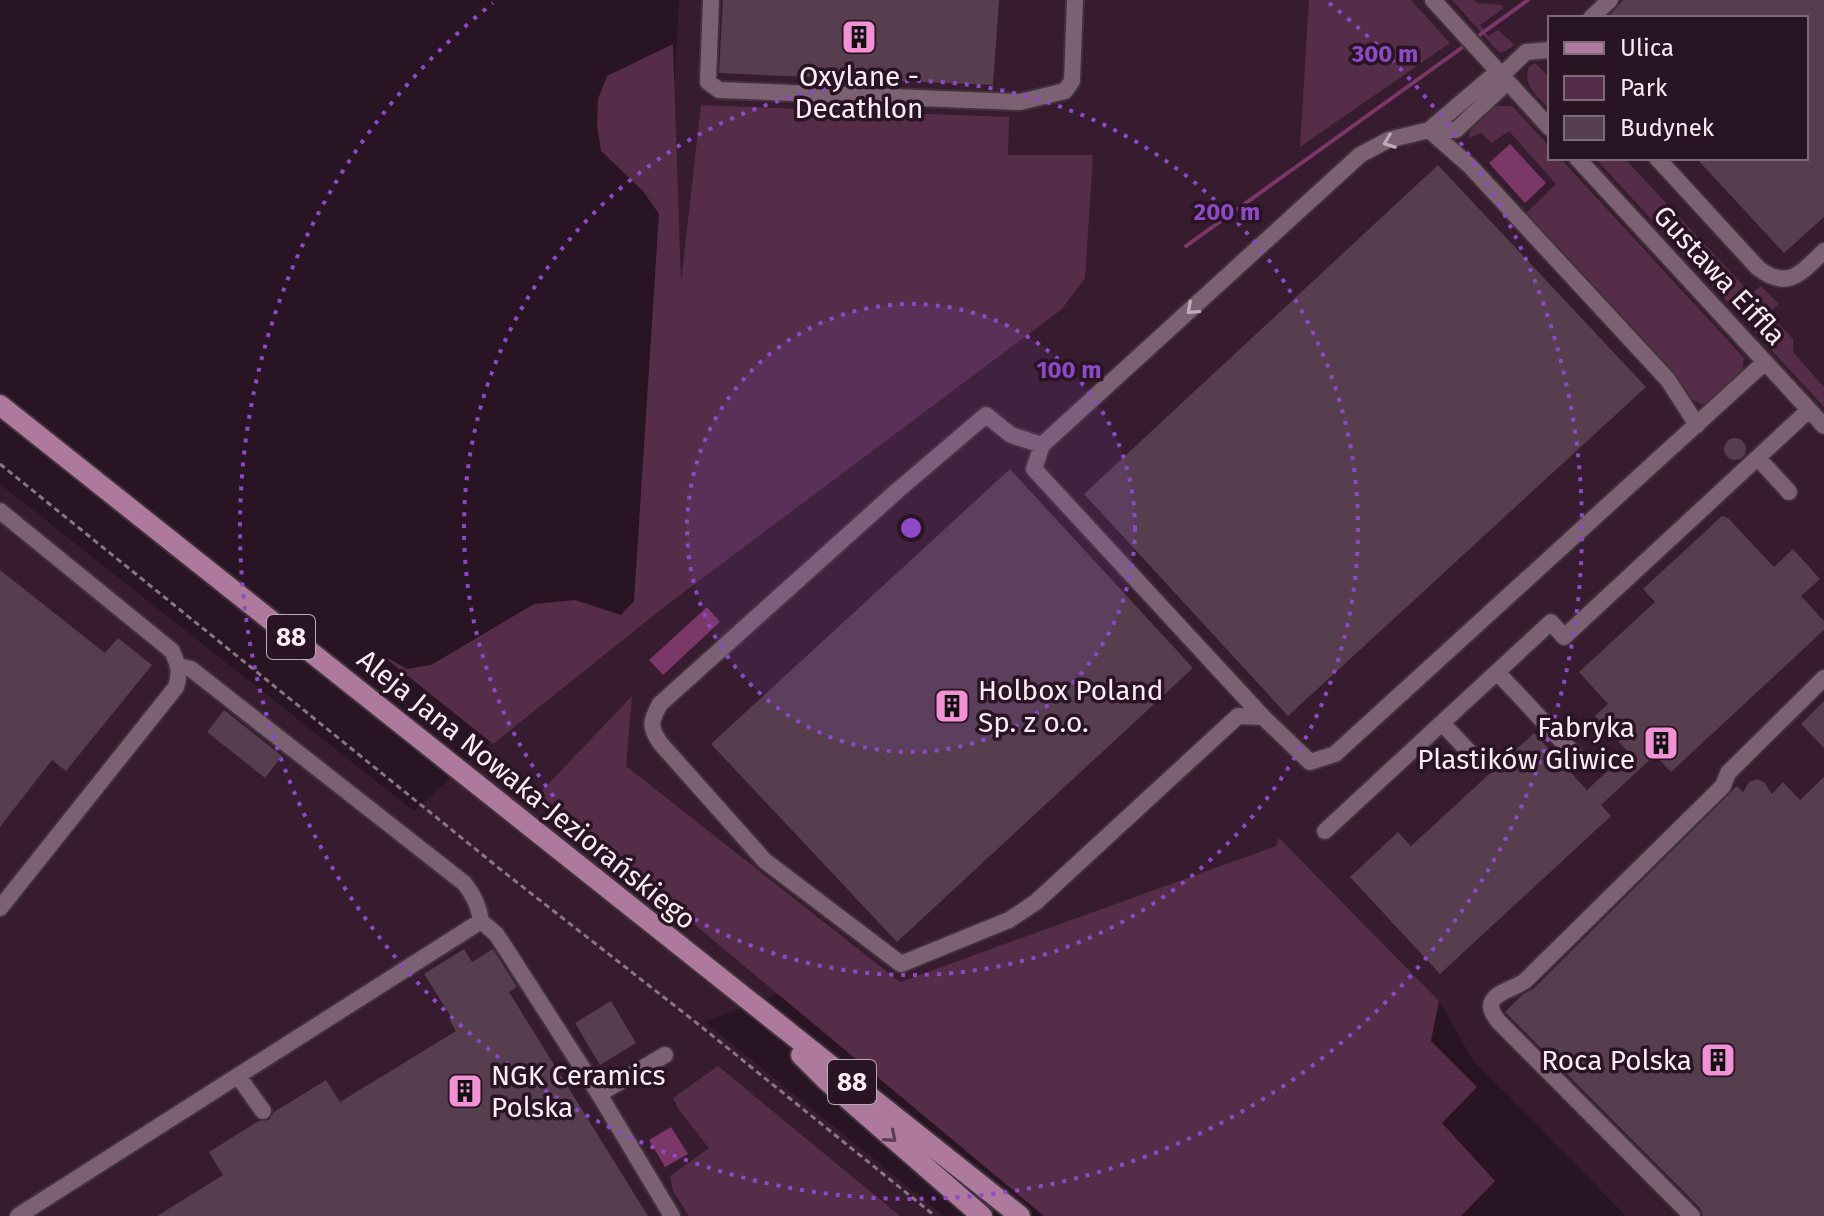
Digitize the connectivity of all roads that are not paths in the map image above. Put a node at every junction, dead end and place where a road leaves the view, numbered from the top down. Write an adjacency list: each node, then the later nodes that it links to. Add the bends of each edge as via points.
1 (711, 0): 2 (street, via 708,82 719,90 1020,102 1065,91 1072,81)
2 (1075, 0)
3 (1433, 0): 7 (street)
4 (1610, 0): 5 (street)
5 (1593, 16)
6 (1548, 50): 7 (street, via 1526,52)
7 (1502, 75): 8 (street); 9 (street, via 1490,78)
8 (1548, 126)
9 (1429, 130): 16 (street, via 1470,166 1668,380); 18 (street, one-way to 18, via 1388,140 1360,155)
10 (1579, 160): 13 (street, Gustawa Eiffla)
11 (1659, 160): 12 (street, via 1768,276 1793,278)
12 (1824, 251)
13 (1765, 362): 15 (street, Gustawa Eiffla); 16 (street)
14 (0, 405): 32 (main road, Aleja Jana Nowaka-Jeziorańskiego / 88)
15 (1809, 410): 17 (street, Gustawa Eiffla); 19 (street)
16 (1697, 425): 25 (street, via 1335,754 1310,762)
17 (1824, 426)
18 (1042, 445): 25 (street, via 1034,469); 25 (street, via 1011,435 986,415 660,704 652,719 661,744 765,861 901,964 1009,920 1036,902 1238,716)
19 (1758, 458): 20 (street); 23 (street, via 1564,637 1551,622)
20 (1789, 492)
21 (0, 511): 22 (street, via 172,651)
22 (179, 666): 30 (street, via 176,687); 31 (street, via 191,669 464,883)
23 (1497, 672): 26 (street); 27 (street)
24 (1824, 678): 41 (street, via 1580,927 1491,1006 1499,1022)
25 (1263, 717)
26 (1442, 723): 28 (street); 29 (street)
27 (1574, 754)
28 (1472, 755)
29 (1325, 831)
30 (0, 908)
31 (481, 921): 34 (street); 35 (street, via 501,941)
32 (732, 988): 39 (main road, one-way to 39, via 827,1081); 40 (main road, Aleja Jana Nowaka-Jeziorańskiego / 88)
33 (665, 1055): 35 (street)
34 (238, 1076): 36 (street); 37 (street)
35 (599, 1094): 38 (street)
36 (263, 1111)
37 (18, 1216)
38 (672, 1216)
39 (982, 1216)
40 (1020, 1216)
41 (1692, 1216)

